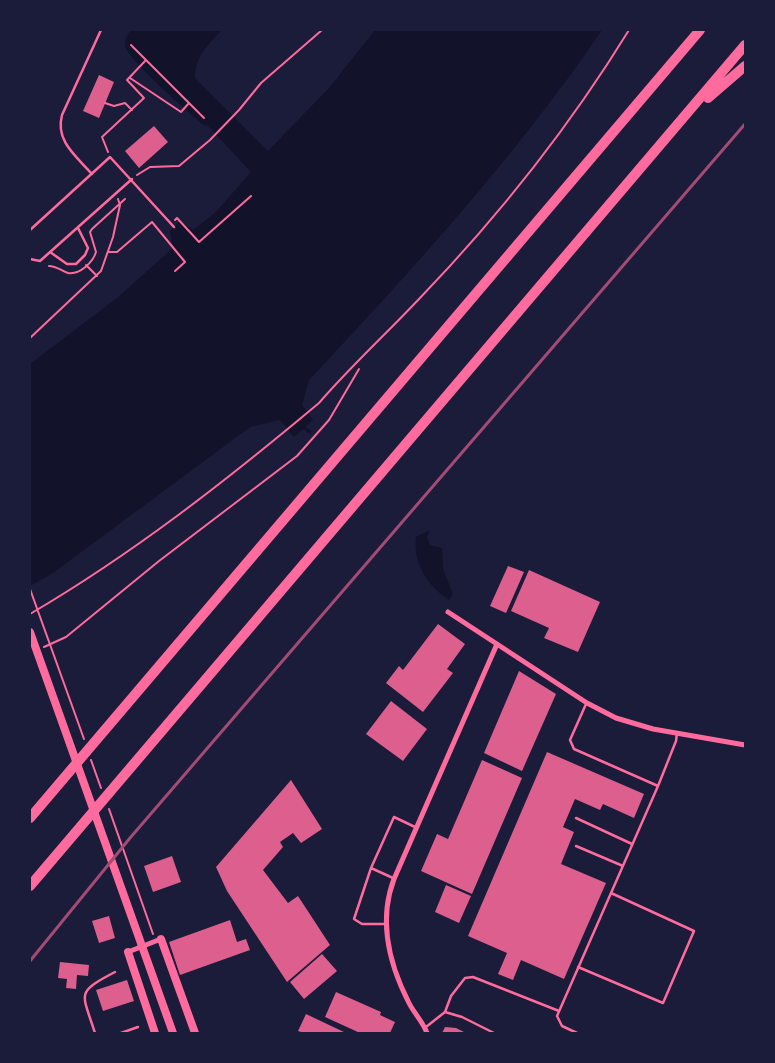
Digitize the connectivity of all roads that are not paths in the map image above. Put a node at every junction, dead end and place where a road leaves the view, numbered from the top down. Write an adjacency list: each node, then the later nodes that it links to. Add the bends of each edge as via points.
1 (100, 30): 8 (lane, via 59,128 68,147)
2 (695, 30): 5 (highway)
3 (700, 30): 5 (highway)
4 (745, 45): 7 (highway)
5 (678, 57): 22 (highway)
6 (745, 66): 7 (highway)
7 (684, 118): 33 (highway)
8 (92, 174): 9 (lane, via 110,157); 12 (lane)
9 (132, 180): 10 (lane); 11 (lane)
10 (174, 226)
11 (78, 227): 13 (lane); 13 (lane, via 88,248 81,258 71,266)
12 (30, 230)
13 (50, 252): 14 (lane, via 40,261)
14 (30, 260)
15 (448, 612): 17 (street)
16 (30, 632): 47 (main road)
17 (497, 644): 18 (street); 27 (street)
18 (587, 703): 19 (street, via 630,723); 23 (lane, via 570,740 574,749)
19 (677, 733): 21 (street); 23 (lane)
20 (745, 738): 21 (lane)
21 (744, 745)
22 (64, 778): 24 (highway); 25 (highway)
23 (658, 786): 28 (lane)
24 (30, 810)
25 (30, 818)
26 (576, 818): 28 (lane)
27 (417, 828): 31 (lane, via 394,817); 32 (street)
28 (632, 844): 30 (lane)
29 (576, 846): 30 (lane)
30 (623, 866): 34 (lane)
31 (371, 868): 32 (lane); 35 (lane, via 354,920 362,924)
32 (394, 879): 35 (street, via 387,901)
33 (30, 886)
34 (610, 893): 38 (lane); 38 (lane, via 694,931 663,1003)
35 (385, 924): 43 (street, via 389,951 402,988)
36 (161, 939): 37 (street); 48 (main road)
37 (128, 952): 46 (main road)
38 (578, 967): 40 (lane)
39 (115, 972): 44 (lane, via 88,986 86,992 85,1001)
40 (559, 1011): 41 (lane, via 473,977 465,978 458,986); 50 (lane, via 558,1022)
41 (445, 1012): 43 (lane); 49 (lane)
42 (138, 1027): 45 (lane)
43 (426, 1030)
44 (95, 1033)
45 (121, 1033)
46 (155, 1033)
47 (173, 1033)
48 (194, 1033)
49 (494, 1033)
50 (577, 1033)

